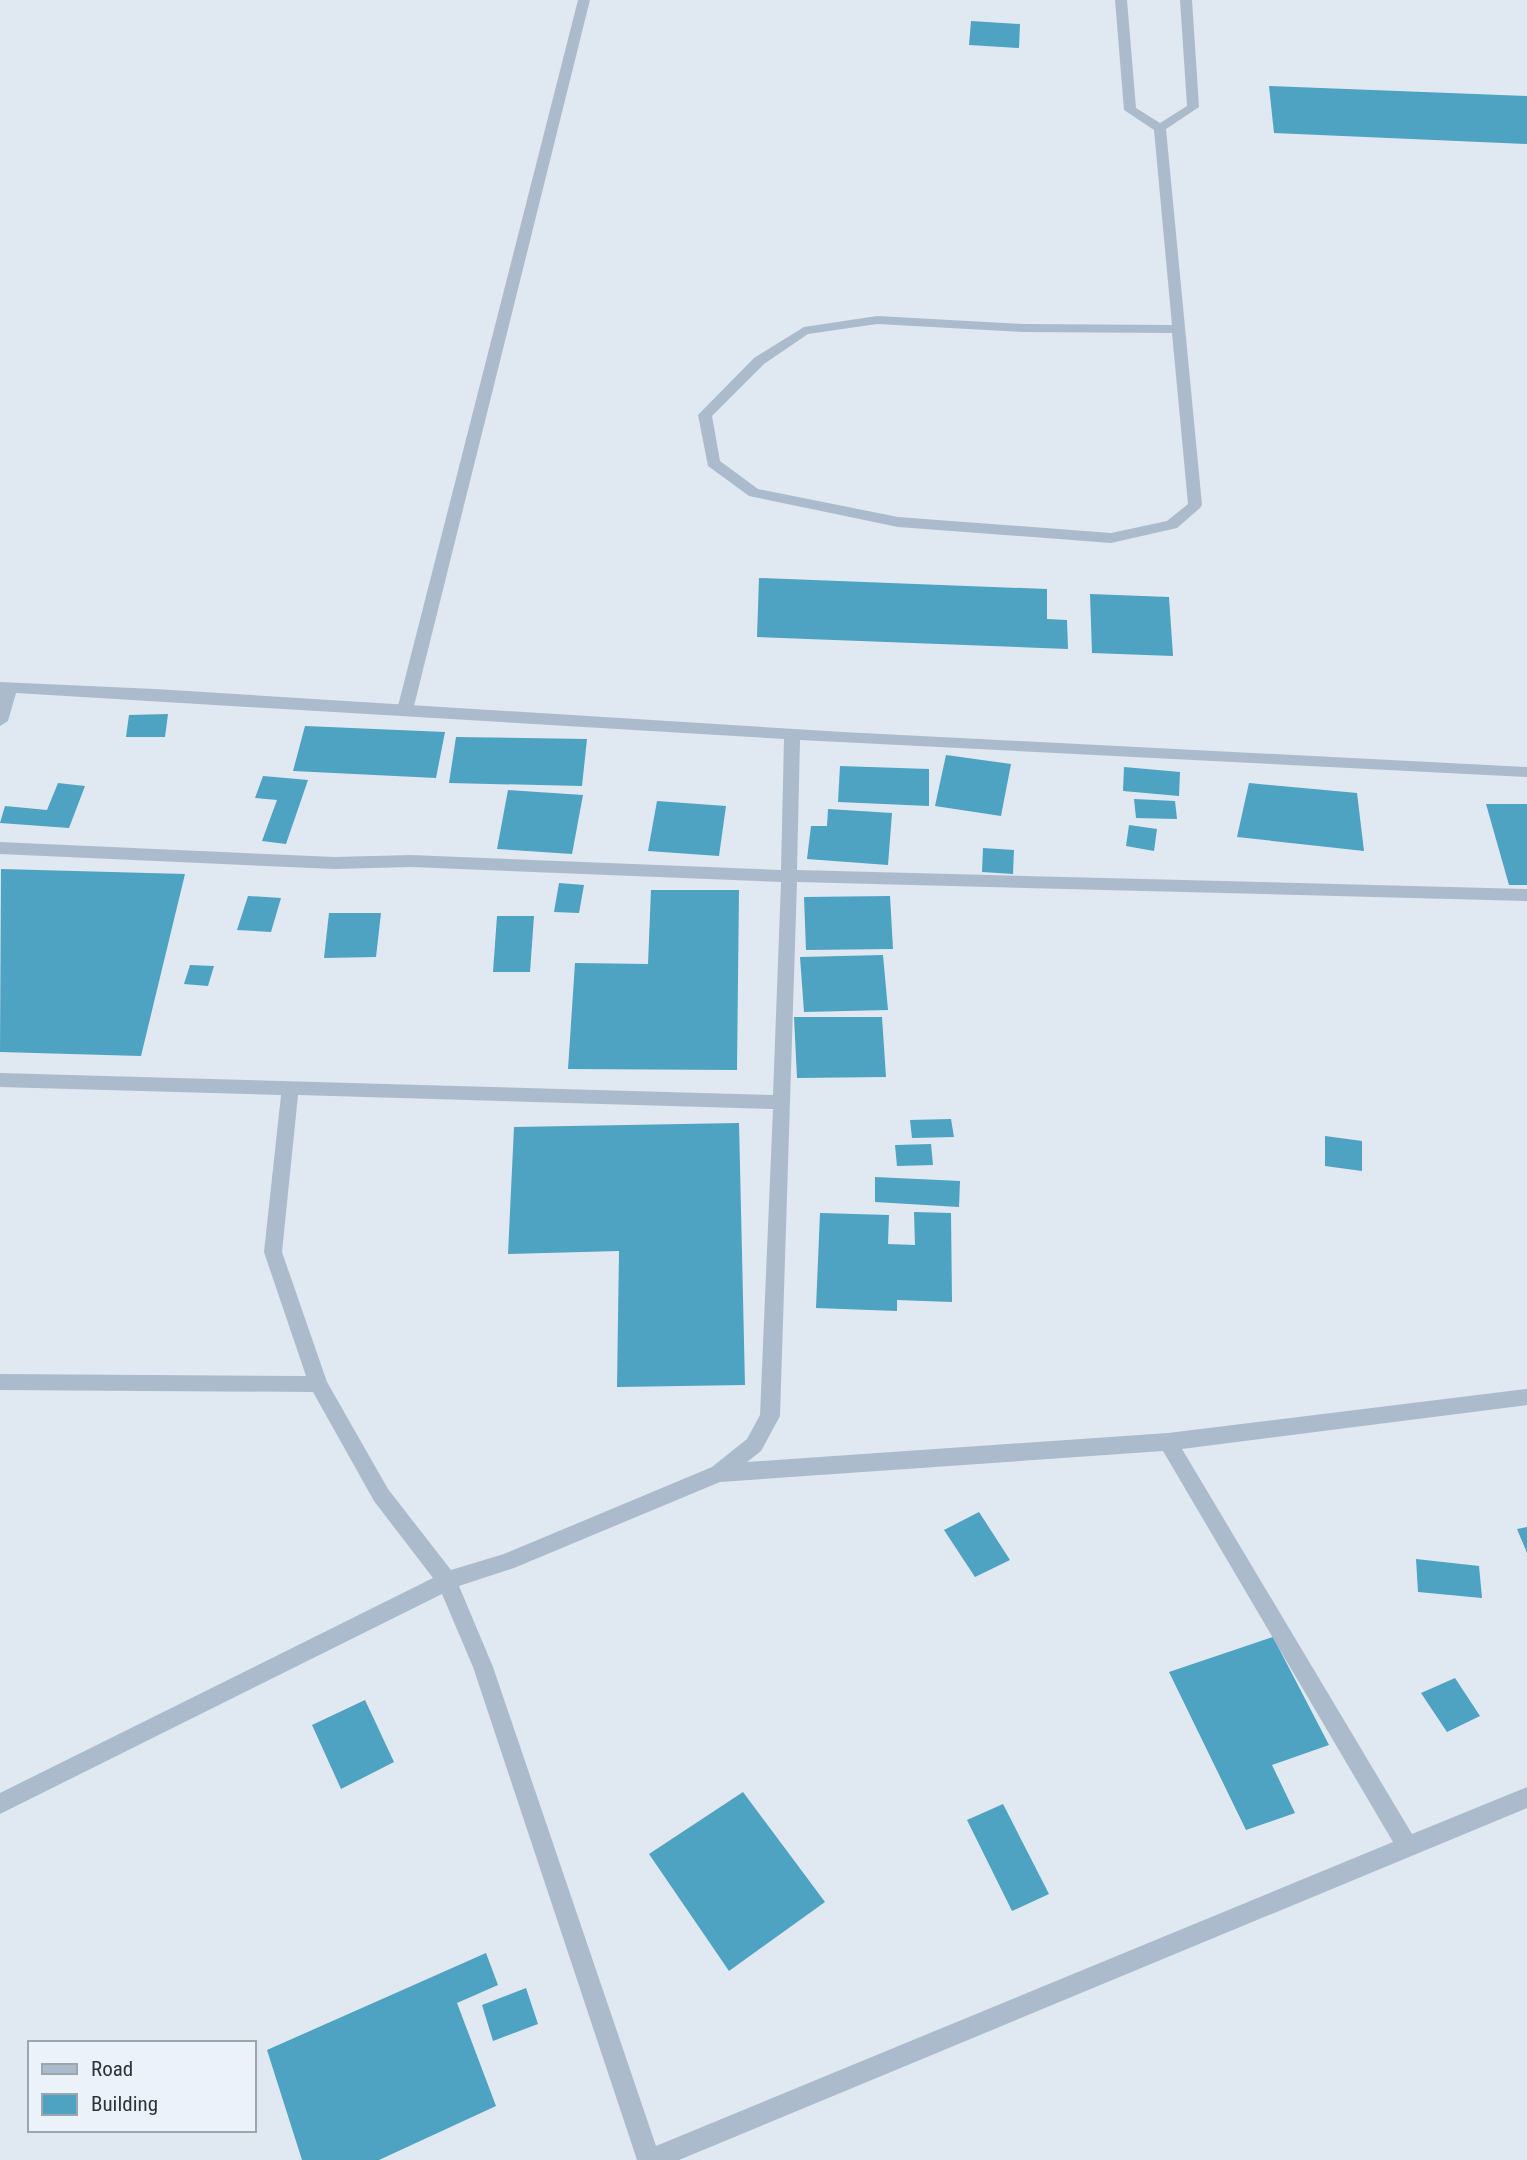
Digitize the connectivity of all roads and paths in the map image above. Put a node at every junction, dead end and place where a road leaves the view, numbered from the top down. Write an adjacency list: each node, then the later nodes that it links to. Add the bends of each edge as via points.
1 (584, 0): 7 (street)
2 (1121, 0): 4 (street, via 1130,110)
3 (1186, 0): 4 (street, via 1193,107)
4 (1160, 128): 5 (street)
5 (1179, 329): 5 (street, via 1195,505 1172,525 1111,538 898,522 754,493 713,463 705,415 759,361 804,331 877,320 1024,328)
6 (5, 687): 7 (street); 8 (street)
7 (405, 710): 9 (street)
8 (0, 721)
9 (792, 734): 10 (street); 12 (street)
10 (1527, 772)
11 (0, 848): 12 (street)
12 (789, 876): 13 (street); 16 (street)
13 (1527, 895)
14 (0, 1080): 15 (street)
15 (290, 1088): 16 (street); 18 (street, via 273,1252)
16 (782, 1102): 21 (street, via 770,1416 754,1445)
17 (0, 1382): 18 (street)
18 (318, 1384): 22 (street, via 381,1495)
19 (1527, 1397): 20 (street)
20 (1168, 1442): 21 (street); 25 (street)
21 (719, 1473): 22 (street, via 507,1562)
22 (447, 1581): 24 (street); 26 (street, via 483,1667)
23 (1527, 1797): 25 (street)
24 (0, 1804)
25 (1408, 1847): 26 (street)
26 (650, 2160)

